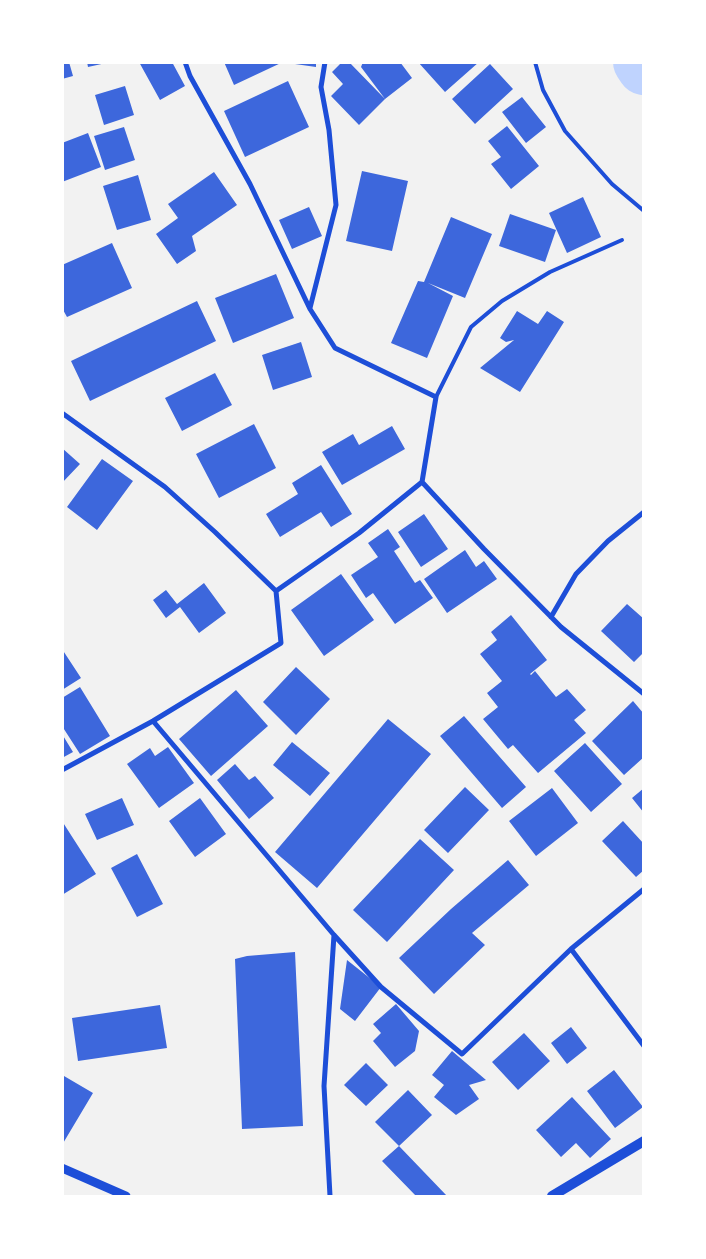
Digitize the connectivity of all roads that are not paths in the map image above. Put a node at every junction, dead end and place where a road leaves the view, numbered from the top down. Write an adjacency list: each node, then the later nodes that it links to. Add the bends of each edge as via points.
1 (185, 62): 6 (street, via 250,184)
2 (325, 62): 6 (street, via 321,87 329,130 336,205)
3 (535, 62): 4 (lane, via 543,90 565,131 612,184)
4 (644, 211)
5 (622, 240): 7 (lane, via 550,272 502,301 471,327)
6 (310, 309): 7 (street, via 335,348)
7 (436, 396): 9 (street)
8 (62, 413): 11 (street, via 165,487)
9 (422, 482): 11 (street, via 360,533); 12 (street)
10 (644, 512): 12 (street, via 608,540 576,574)
11 (276, 591): 14 (street, via 281,643)
12 (551, 617): 13 (street)
13 (644, 694)
14 (153, 721): 15 (street); 17 (street)
15 (62, 770)
16 (644, 889): 18 (street)
17 (334, 935): 18 (street, via 382,987 462,1054); 23 (street, via 324,1086)
18 (571, 949): 19 (street)
19 (644, 1046)
20 (644, 1141): 24 (main road)
21 (62, 1168): 22 (street)
22 (126, 1196)
23 (330, 1196)
24 (552, 1196)

